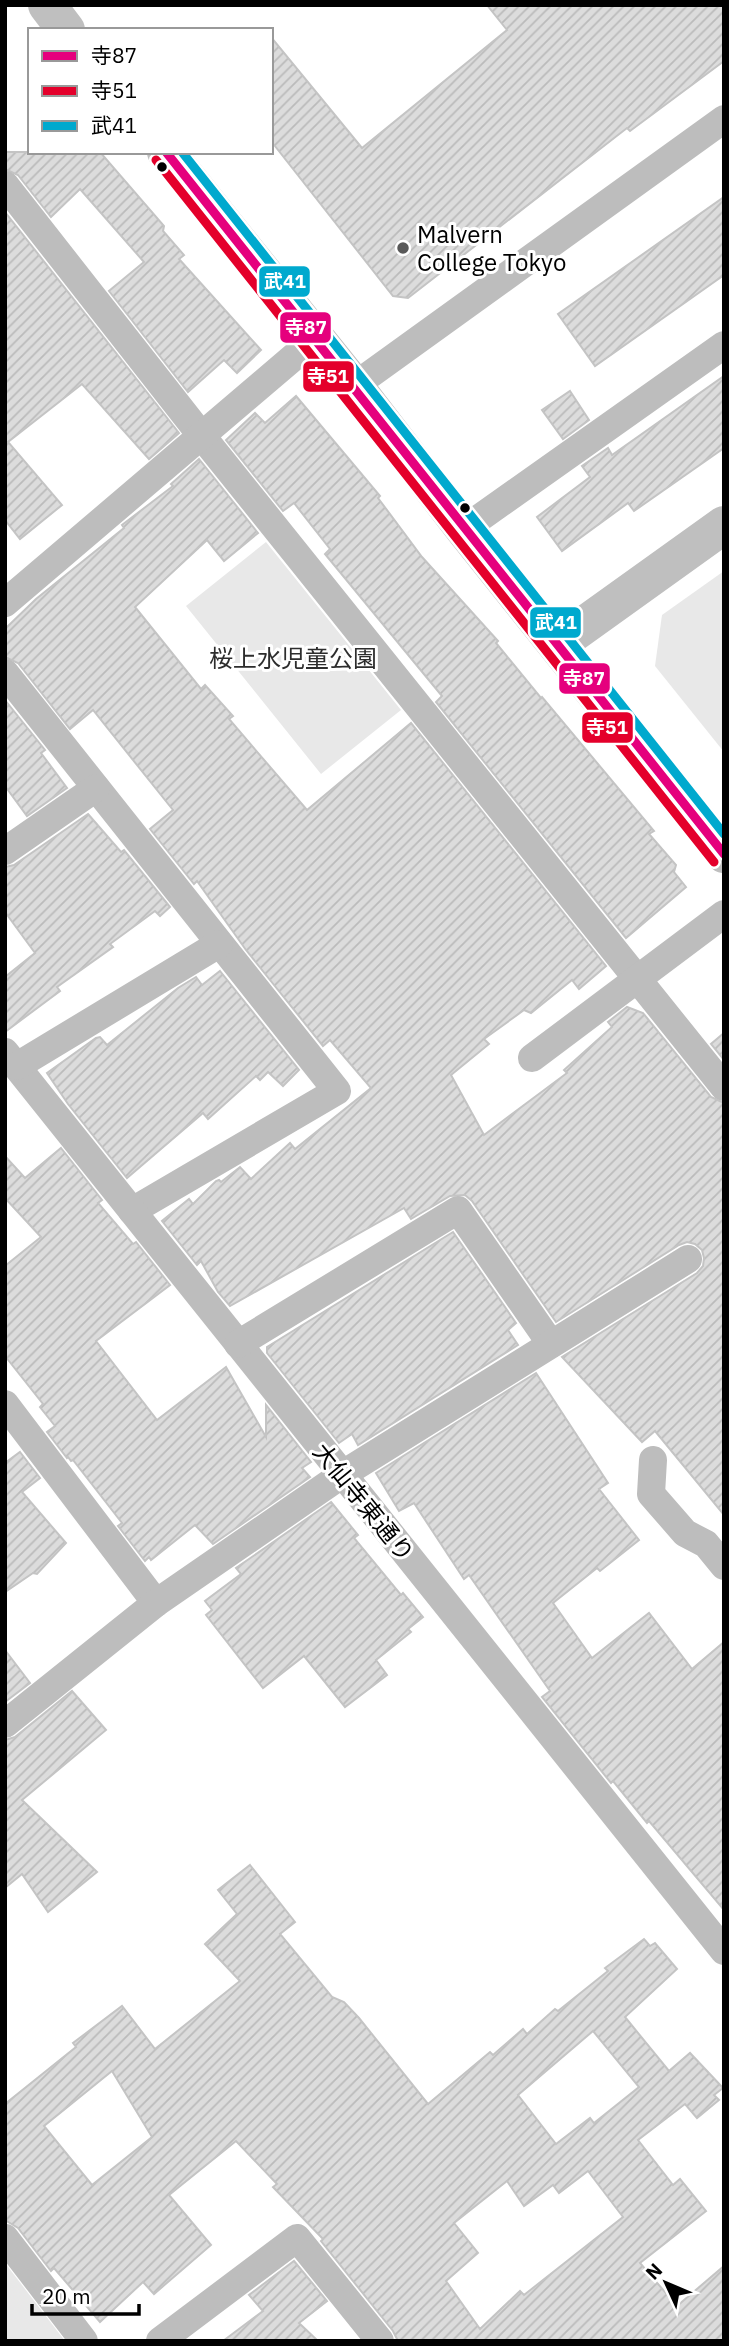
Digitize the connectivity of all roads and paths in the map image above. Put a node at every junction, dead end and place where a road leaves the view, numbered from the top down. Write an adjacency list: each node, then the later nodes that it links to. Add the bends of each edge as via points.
1 (47, 5): 2 (main road)
2 (64, 28)
3 (724, 119): 8 (street)
4 (168, 154): 6 (main road)
5 (5, 185): 9 (street)
6 (316, 338): 8 (main road); 9 (street)
7 (724, 345): 11 (street)
8 (354, 386): 11 (main road)
9 (201, 435): 12 (street); 20 (street)
10 (724, 525): 13 (main road)
11 (464, 529): 13 (main road)
12 (5, 603)
13 (558, 644): 17 (main road)
14 (5, 673): 15 (street)
15 (96, 788): 16 (street); 19 (street)
16 (5, 851)
17 (724, 854)
18 (724, 914): 20 (street)
19 (219, 944): 22 (street); 24 (street, via 337,1091)
20 (637, 979): 21 (street); 23 (street)
21 (532, 1058)
22 (11, 1059): 24 (street, 大仙寺東通り)
23 (724, 1087)
24 (132, 1211): 26 (street, 大仙寺東通り)
25 (688, 1259): 27 (street)
26 (238, 1344): 27 (street, via 458,1210); 30 (street, 大仙寺東通り)
27 (551, 1344): 30 (street)
28 (5, 1404): 32 (street)
29 (653, 1460): 31 (street, via 651,1494 685,1533 706,1544)
30 (342, 1474): 32 (street); 34 (street, 大仙寺東通り)
31 (724, 1566)
32 (156, 1603): 33 (street)
33 (5, 1724)
34 (724, 1951)
35 (5, 2238): 36 (street)
36 (84, 2341)
37 (160, 2341): 38 (street, via 296,2238)
38 (380, 2341)

